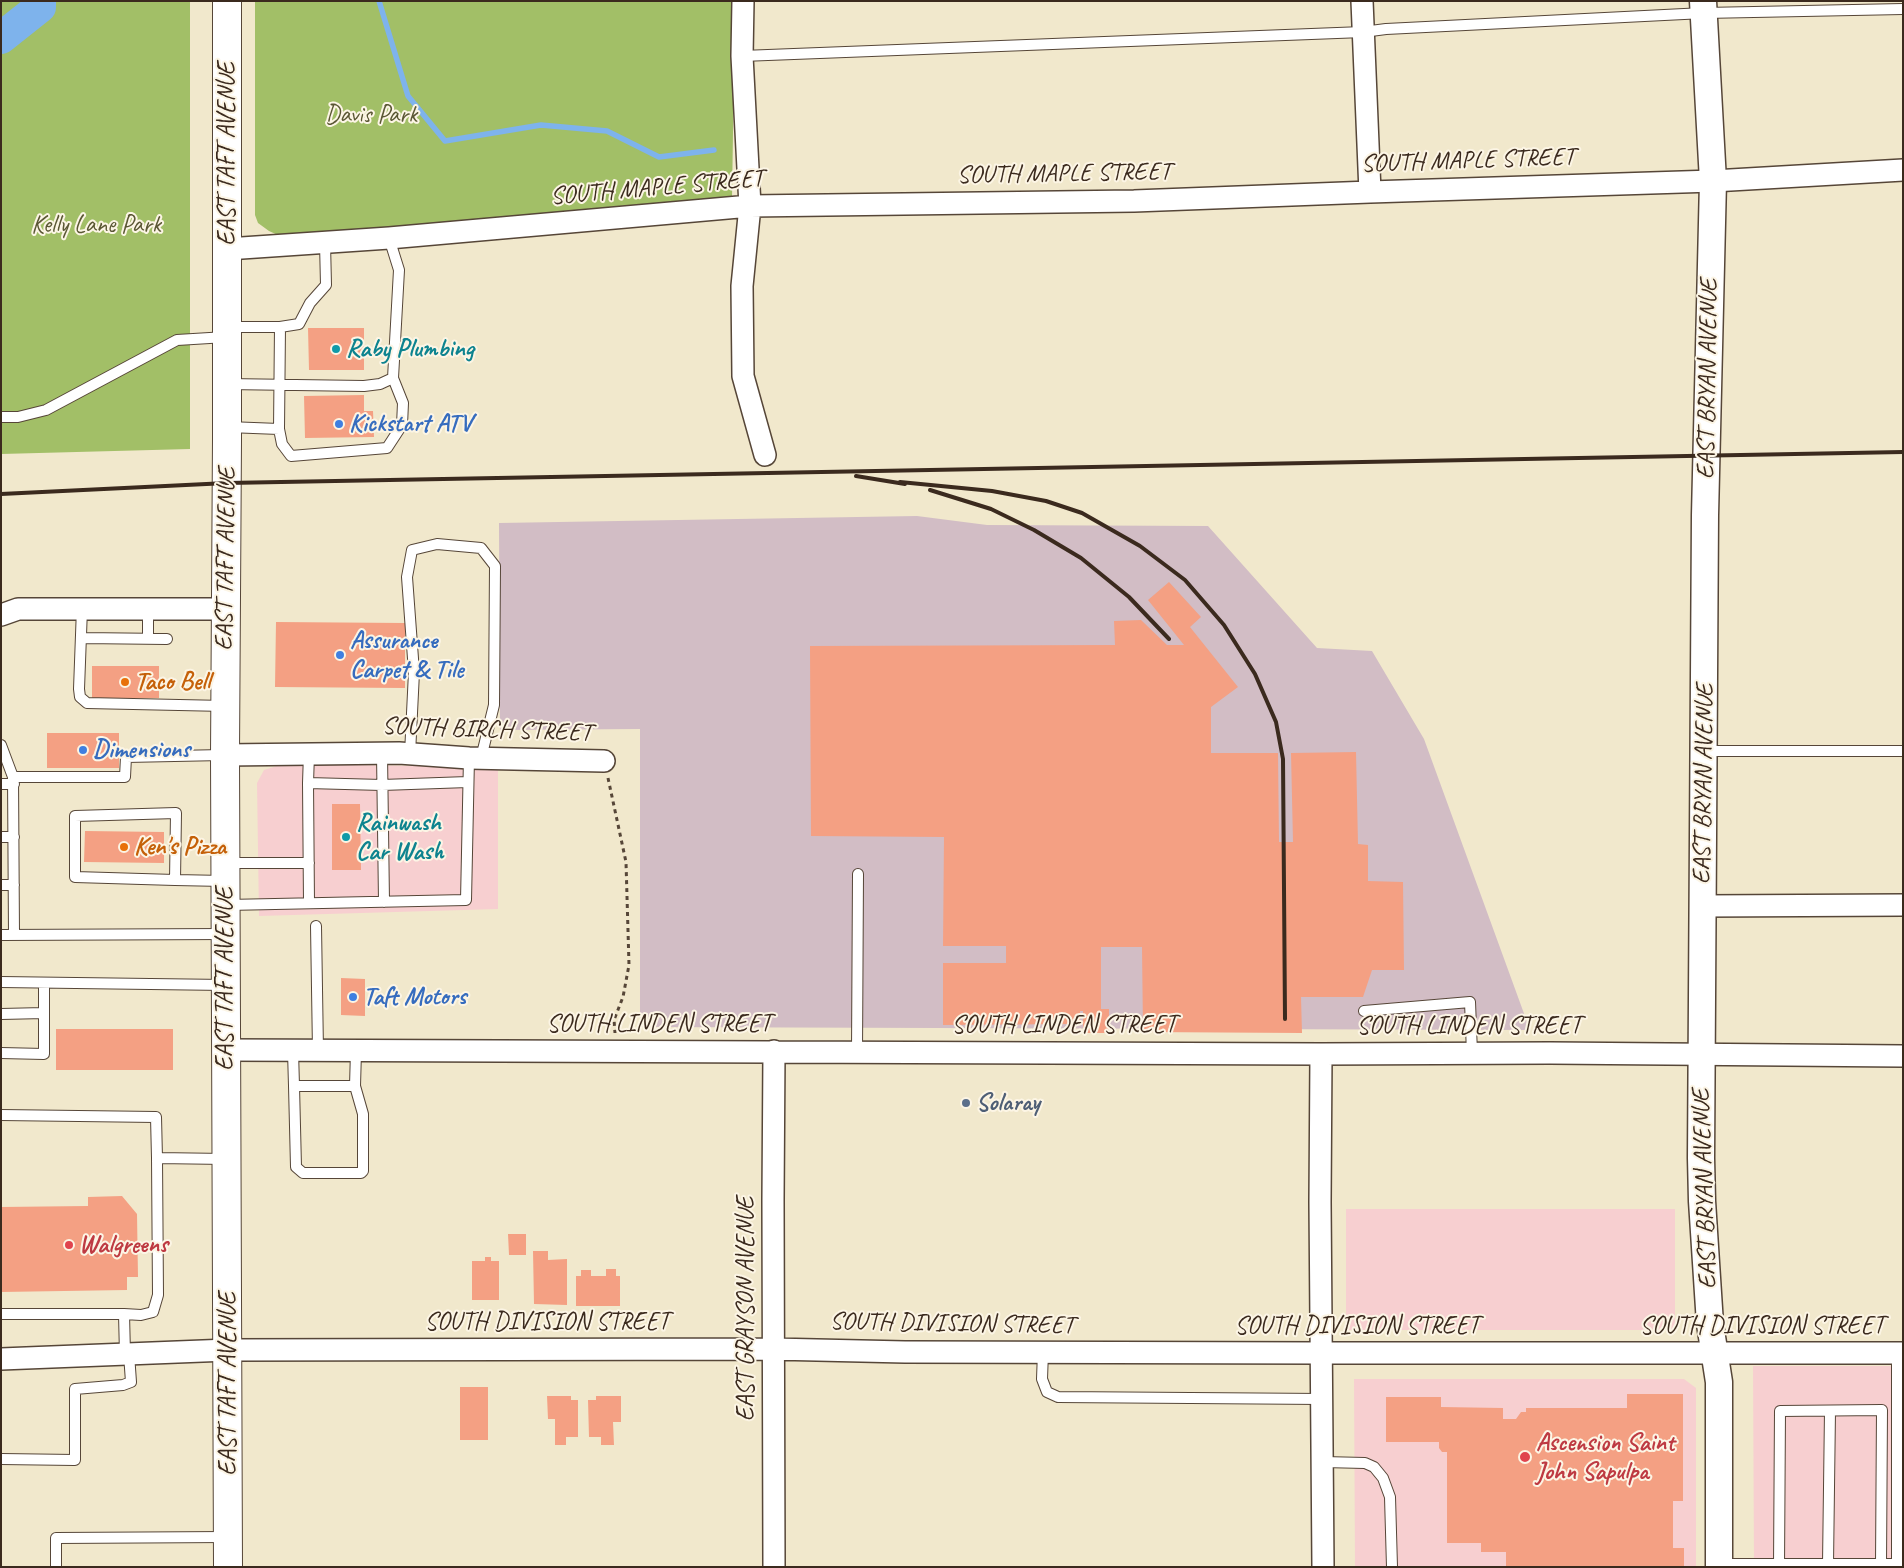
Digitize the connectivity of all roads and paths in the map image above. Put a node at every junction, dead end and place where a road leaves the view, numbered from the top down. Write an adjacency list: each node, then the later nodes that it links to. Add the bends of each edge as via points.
1 (226, 1): 14 (main road, EAST TAFT AVENUE)
2 (743, 1): 7 (street)
3 (1362, 1): 6 (street)
4 (1703, 7): 5 (lane); 6 (lane); 9 (street, EAST BRYAN AVENUE)
5 (1903, 9)
6 (1363, 32): 7 (lane); 10 (street)
7 (742, 56): 11 (street)
8 (1903, 170): 9 (street, SOUTH MAPLE STREET)
9 (1714, 181): 10 (street, SOUTH MAPLE STREET); 33 (street, EAST BRYAN AVENUE, via 1705,515)
10 (1370, 192): 11 (street, SOUTH MAPLE STREET, via 1134,201)
11 (750, 206): 12 (street, SOUTH MAPLE STREET); 23 (street, via 742,286 743,376)
12 (389, 238): 13 (street, SOUTH MAPLE STREET); 17 (lane, via 399,270)
13 (325, 243): 14 (street, SOUTH MAPLE STREET); 15 (lane, via 326,285 310,303 300,324)
14 (226, 249): 16 (main road, EAST TAFT AVENUE)
15 (280, 327): 16 (lane); 19 (lane)
16 (227, 332): 18 (main road, EAST TAFT AVENUE); 20 (lane, via 177,340 46,410 18,417)
17 (393, 378): 19 (lane, via 364,386); 22 (lane, via 403,403 402,425 387,448 291,456 282,444)
18 (227, 384): 19 (lane); 21 (main road, EAST TAFT AVENUE)
19 (280, 385): 22 (lane)
20 (1, 417)
21 (227, 427): 22 (lane); 26 (main road, EAST TAFT AVENUE)
22 (279, 429)
23 (765, 455)
24 (82, 608): 25 (street); 27 (street, via 18,609); 28 (lane)
25 (148, 609): 26 (street); 29 (lane)
26 (225, 609): 31 (main road, EAST TAFT AVENUE)
27 (1, 615)
28 (82, 638): 29 (lane); 31 (lane, via 78,688 80,697 87,703)
29 (148, 638): 30 (lane)
30 (167, 639)
31 (225, 706): 38 (main road, EAST TAFT AVENUE)
32 (1, 745): 41 (lane)
33 (1705, 751): 34 (lane); 57 (street, EAST BRYAN AVENUE)
34 (1903, 751)
35 (309, 754): 36 (street, SOUTH BIRCH STREET); 38 (street, SOUTH BIRCH STREET); 43 (lane)
36 (382, 754): 37 (street, SOUTH BIRCH STREET); 45 (lane)
37 (410, 754): 39 (street, SOUTH BIRCH STREET); 39 (lane, via 414,672 407,577 412,550 437,544 481,548 495,566 494,705)
38 (225, 755): 41 (lane, via 126,757 125,777); 51 (main road, EAST TAFT AVENUE)
39 (475, 758): 40 (street, SOUTH BIRCH STREET); 42 (lane)
40 (604, 761): 72 (path, SOUTH BIRCH STREET, via 626,862 629,964 623,997 614,1020)
41 (14, 780): 44 (lane); 47 (lane)
42 (468, 782): 45 (lane); 54 (lane, via 466,900)
43 (308, 783): 45 (lane); 48 (lane)
44 (1, 784)
45 (382, 784): 54 (lane)
46 (1, 837): 47 (lane)
47 (14, 837): 53 (lane)
48 (309, 863): 51 (lane); 55 (lane)
49 (858, 874): 74 (lane)
50 (175, 880): 50 (lane, via 75,877 75,816 176,813); 51 (lane)
51 (225, 883): 55 (lane); 59 (main road, EAST TAFT AVENUE)
52 (1, 885): 53 (lane)
53 (14, 885): 61 (lane)
54 (384, 902): 55 (lane)
55 (309, 903)
56 (1903, 905): 57 (street)
57 (1703, 906): 78 (street, EAST BRYAN AVENUE)
58 (316, 926): 70 (lane)
59 (225, 934): 61 (lane); 64 (main road, EAST TAFT AVENUE)
60 (1, 935): 61 (lane)
61 (14, 935)
62 (1, 982): 63 (lane)
63 (44, 983): 64 (lane); 66 (lane)
64 (225, 985): 68 (main road, EAST TAFT AVENUE)
65 (1364, 1011): 76 (lane, via 1470,1002)
66 (44, 1012): 67 (lane); 75 (lane, via 44,1054)
67 (1, 1014)
68 (226, 1050): 69 (street, SOUTH LINDEN STREET); 84 (main road, EAST TAFT AVENUE)
69 (293, 1050): 70 (street, SOUTH LINDEN STREET); 80 (lane)
70 (318, 1050): 71 (street, SOUTH LINDEN STREET)
71 (356, 1051): 72 (street, SOUTH LINDEN STREET); 81 (lane)
72 (615, 1051): 73 (street, SOUTH LINDEN STREET)
73 (774, 1052): 74 (street, SOUTH LINDEN STREET); 87 (street, EAST GRAYSON AVENUE)
74 (857, 1052): 77 (street, SOUTH LINDEN STREET)
75 (1, 1053)
76 (1472, 1053): 77 (street, SOUTH LINDEN STREET); 78 (street, SOUTH LINDEN STREET)
77 (1321, 1054): 92 (street)
78 (1702, 1055): 79 (street, SOUTH LINDEN STREET); 93 (street, EAST BRYAN AVENUE, via 1702,1201)
79 (1903, 1056)
80 (294, 1086): 81 (lane); 81 (lane, via 296,1167 303,1173 361,1173 363,1114)
81 (355, 1086)
82 (1, 1115): 83 (lane, via 156,1117)
83 (157, 1158): 84 (lane); 86 (lane, via 158,1295 153,1312)
84 (226, 1159): 88 (main road, EAST TAFT AVENUE)
85 (1, 1314): 86 (lane)
86 (124, 1314): 91 (lane)
87 (774, 1349): 88 (street, SOUTH DIVISION STREET); 89 (street, SOUTH DIVISION STREET); 107 (street, EAST GRAYSON AVENUE)
88 (228, 1350): 91 (street, SOUTH DIVISION STREET); 99 (main road, EAST TAFT AVENUE)
89 (1043, 1352): 92 (street, SOUTH DIVISION STREET); 95 (lane, via 1042,1379 1047,1392 1058,1397)
90 (1900, 1353): 93 (street, SOUTH DIVISION STREET); 104 (lane)
91 (127, 1354): 94 (street, SOUTH DIVISION STREET); 97 (lane, via 131,1382 75,1389 75,1460)
92 (1323, 1354): 93 (street, SOUTH DIVISION STREET); 95 (street)
93 (1714, 1354): 102 (street, EAST BRYAN AVENUE, via 1719,1382)
94 (1, 1359)
95 (1323, 1399): 98 (street)
96 (1830, 1410): 100 (lane); 101 (lane, via 1882,1410); 103 (lane, via 1780,1411)
97 (1, 1459)
98 (1324, 1462): 108 (street); 109 (lane, via 1365,1463 1374,1467 1382,1478 1390,1497)
99 (228, 1537): 105 (lane, via 56,1538); 106 (main road, EAST TAFT AVENUE)
100 (1828, 1564): 101 (lane); 103 (lane)
101 (1881, 1564): 104 (lane)
102 (1720, 1565): 103 (lane)
103 (1778, 1565)
104 (1897, 1565)
105 (56, 1567)
106 (228, 1567)
107 (774, 1567)
108 (1324, 1567)
109 (1392, 1567)

